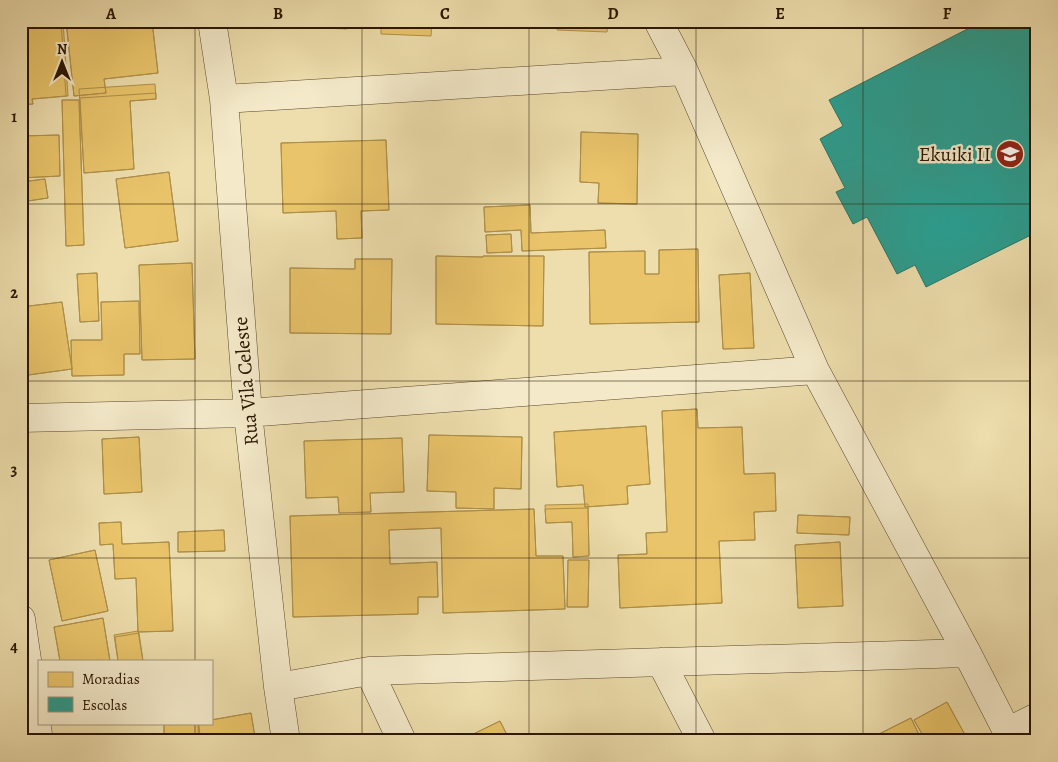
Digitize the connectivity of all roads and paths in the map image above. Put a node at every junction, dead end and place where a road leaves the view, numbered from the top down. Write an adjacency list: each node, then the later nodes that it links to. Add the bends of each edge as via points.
1 (212, 21): 4 (street, Rua Vila Celeste)
2 (658, 21): 3 (street)
3 (684, 71): 4 (street); 5 (street)
4 (224, 99): 6 (street, Rua Vila Celeste)
5 (815, 370): 6 (street); 9 (street)
6 (248, 413): 7 (street); 12 (street, Rua Vila Celeste)
7 (21, 418)
8 (21, 619): 15 (street)
9 (967, 653): 10 (street); 14 (street)
10 (661, 662): 11 (street); 18 (street)
11 (369, 671): 12 (street); 17 (street)
12 (278, 687): 16 (street, Rua Vila Celeste)
13 (1037, 717): 14 (street)
14 (1009, 736)
15 (40, 741)
16 (286, 741)
17 (402, 741)
18 (702, 741)

